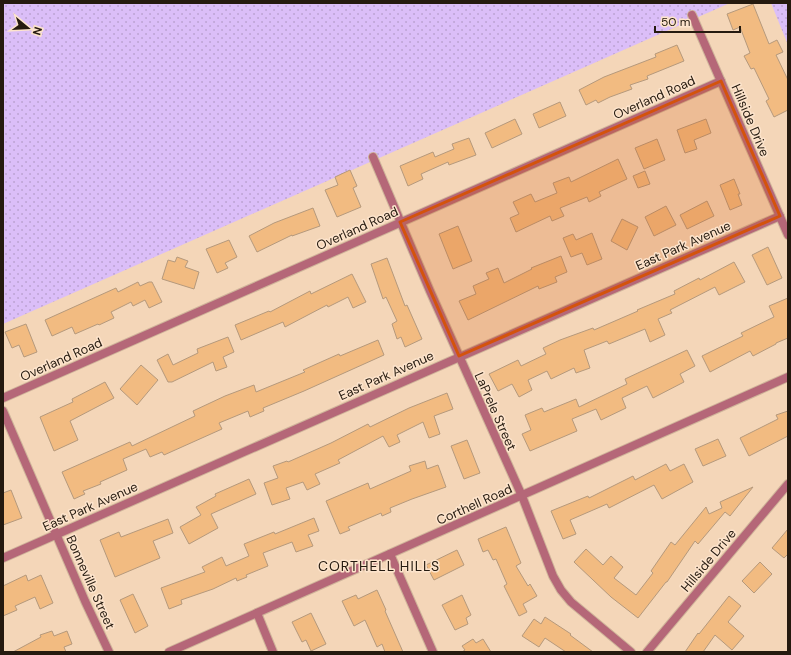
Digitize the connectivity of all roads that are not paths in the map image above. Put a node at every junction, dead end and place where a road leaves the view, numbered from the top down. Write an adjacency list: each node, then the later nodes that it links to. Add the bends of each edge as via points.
1 (692, 15): 2 (street, Hillside Drive)
2 (721, 81): 4 (street, Hillside Drive); 5 (street, Overland Road)
3 (373, 156): 5 (street, LaPrele Street)
4 (780, 216): 6 (street, Hillside Drive); 7 (street, East Park Avenue)
5 (400, 222): 7 (street, LaPrele Street); 9 (street, Overland Road)
6 (788, 235)
7 (459, 356): 12 (street, LaPrele Street); 13 (street, East Park Avenue)
8 (788, 377): 12 (street, Corthell Road)
9 (3, 398)
10 (3, 411): 13 (street, Bonneville Street)
11 (788, 484): 22 (street, Hillside Drive)
12 (522, 496): 14 (street, Corthell Road); 21 (street, LaPrele Street, via 553,576 562,590 571,602)
13 (57, 534): 15 (street, East Park Avenue); 17 (street, Bonneville Street)
14 (390, 554): 16 (street, Corthell Road); 20 (street)
15 (3, 558)
16 (257, 613): 18 (street, Corthell Road); 19 (street)
17 (109, 652)
18 (169, 652)
19 (273, 652)
20 (433, 652)
21 (631, 652)
22 (647, 652)

